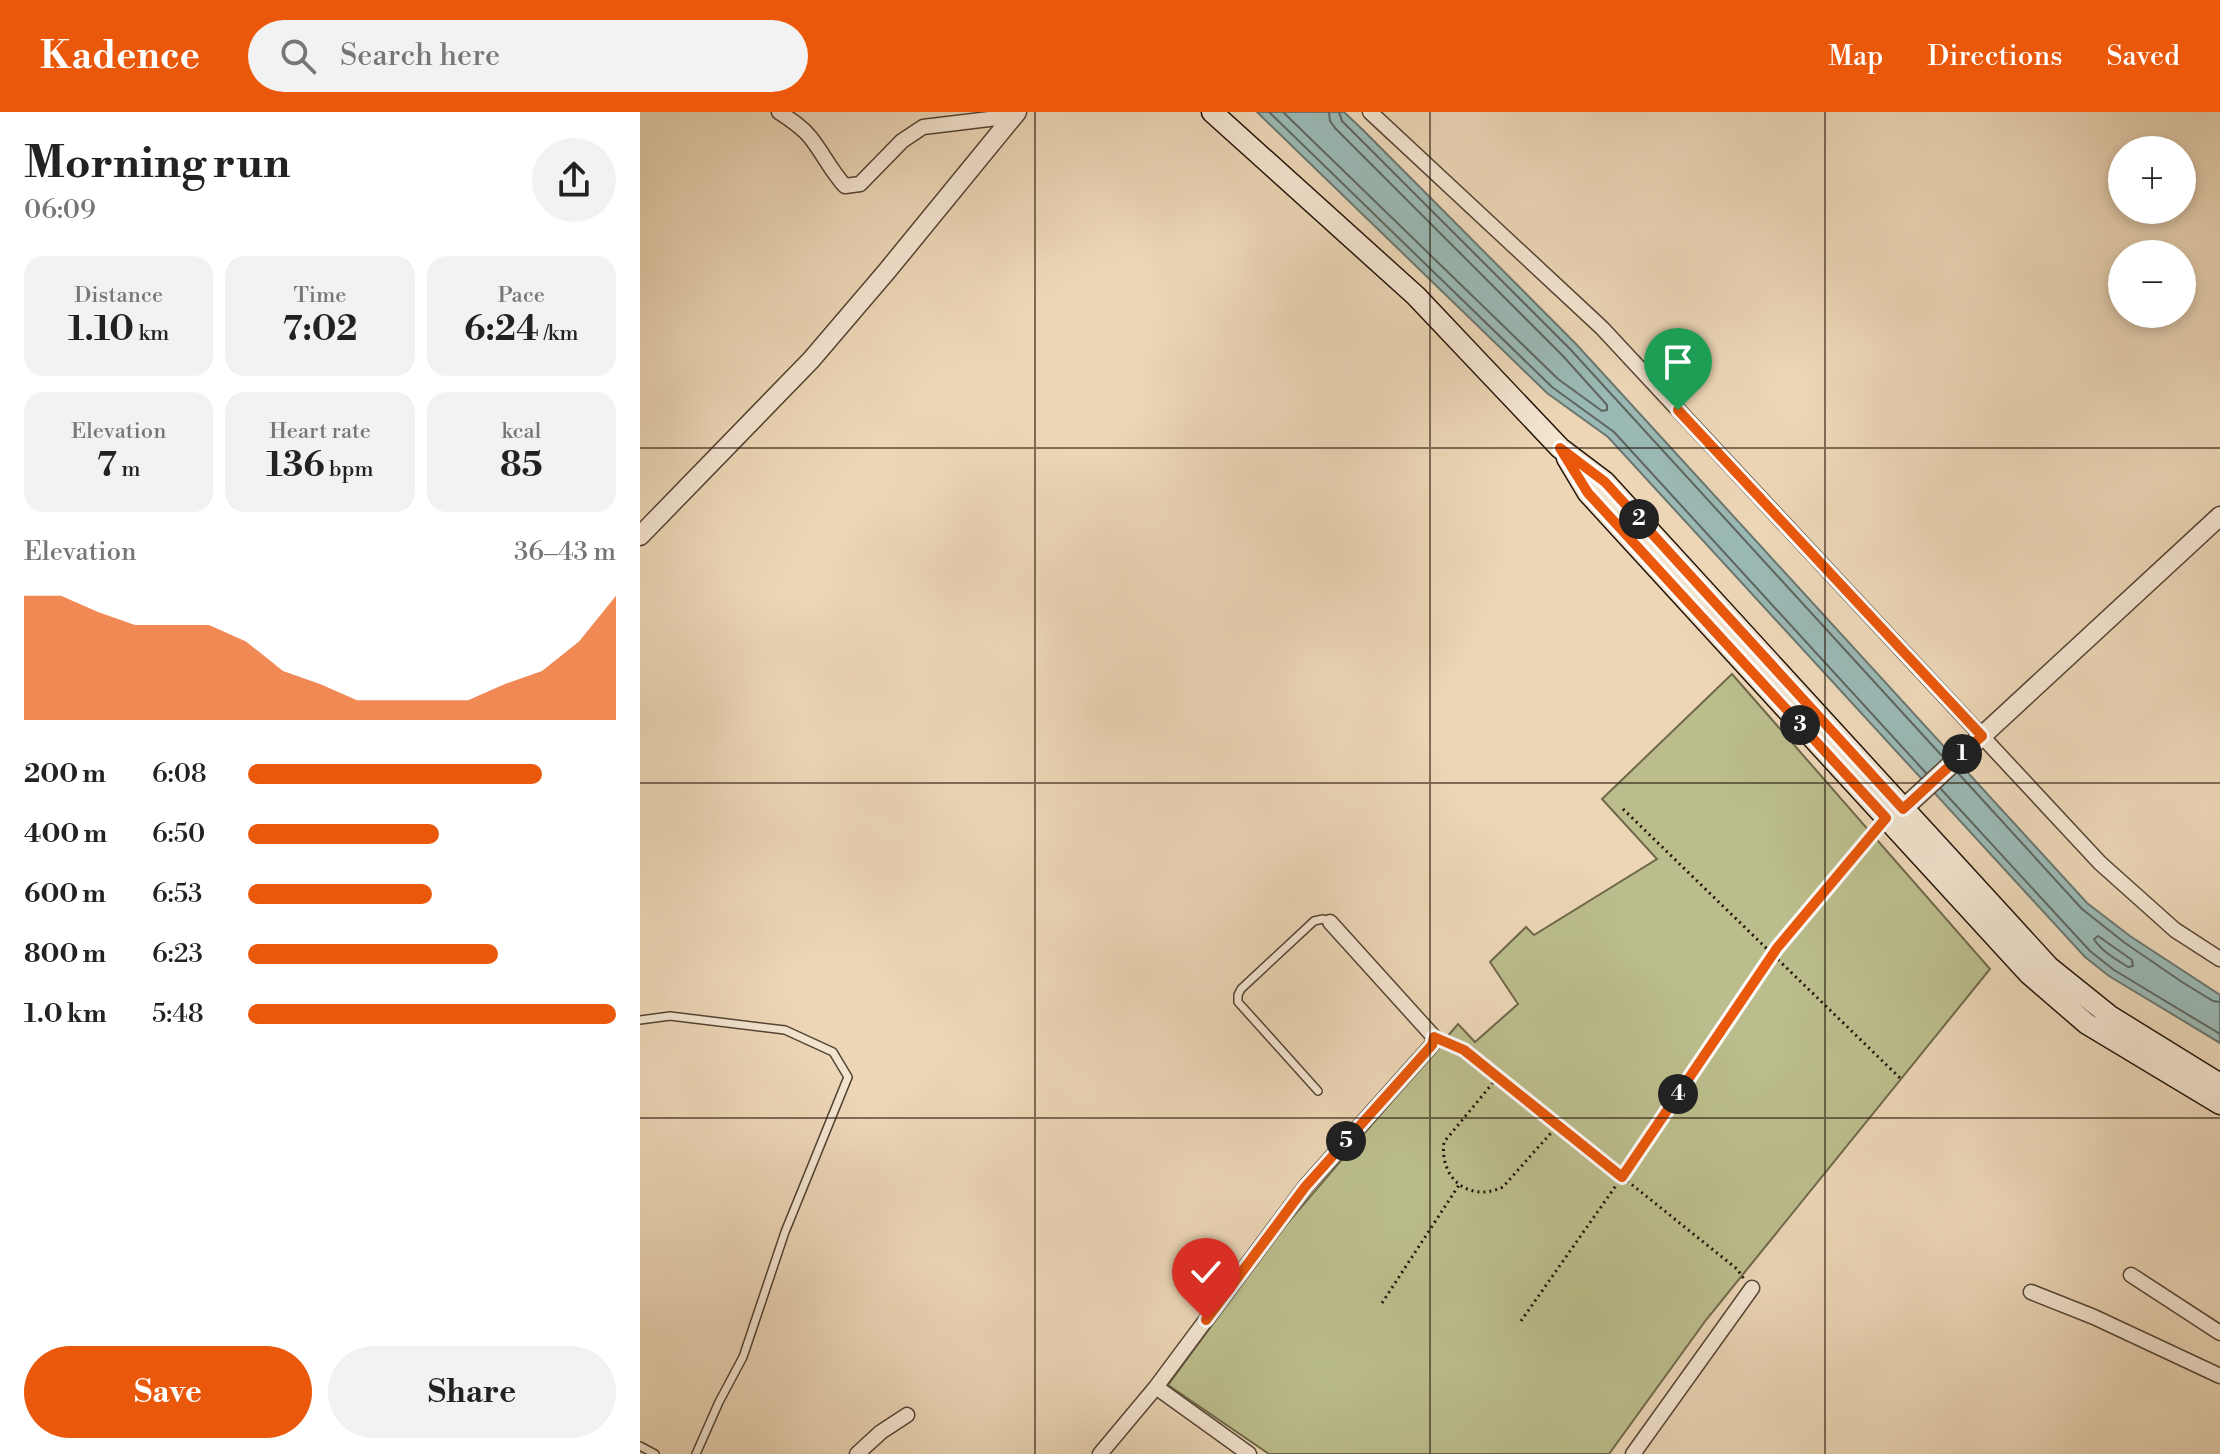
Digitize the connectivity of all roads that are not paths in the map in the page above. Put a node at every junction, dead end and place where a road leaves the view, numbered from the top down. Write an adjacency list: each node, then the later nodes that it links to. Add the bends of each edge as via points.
1 (779, 112): 4 (street, via 811,139 845,186 860,184 923,127)
2 (1212, 112): 8 (main road, via 1416,296 1560,448 1588,493)
3 (1370, 112): 7 (street, via 1602,328)
4 (1016, 114): 6 (street, via 811,360)
5 (2220, 516): 7 (street)
6 (640, 536)
7 (1982, 736): 8 (street); 10 (street, via 2100,863 2175,930)
8 (1894, 814): 12 (main road, via 2049,967 2110,1016); 14 (main road, via 2029,974 2058,1001)
9 (1330, 922): 13 (lane, via 1314,921 1238,995 1238,1002); 20 (street, via 1434,1037 1432,1045 1305,1187)
10 (2220, 959)
11 (640, 1020): 24 (lane, via 670,1016 785,1030 833,1052 848,1077 785,1232 743,1357)
12 (2220, 1084)
13 (1318, 1091)
14 (2220, 1104)
15 (2131, 1275): 18 (street)
16 (1752, 1288): 28 (street)
17 (2031, 1292): 19 (street)
18 (2220, 1333)
19 (2220, 1376)
20 (1156, 1387): 26 (street); 27 (street)
21 (907, 1415): 25 (street)
22 (640, 1446): 23 (lane)
23 (655, 1454)
24 (696, 1454)
25 (857, 1454)
26 (1100, 1454)
27 (1249, 1454)
28 (1633, 1454)

